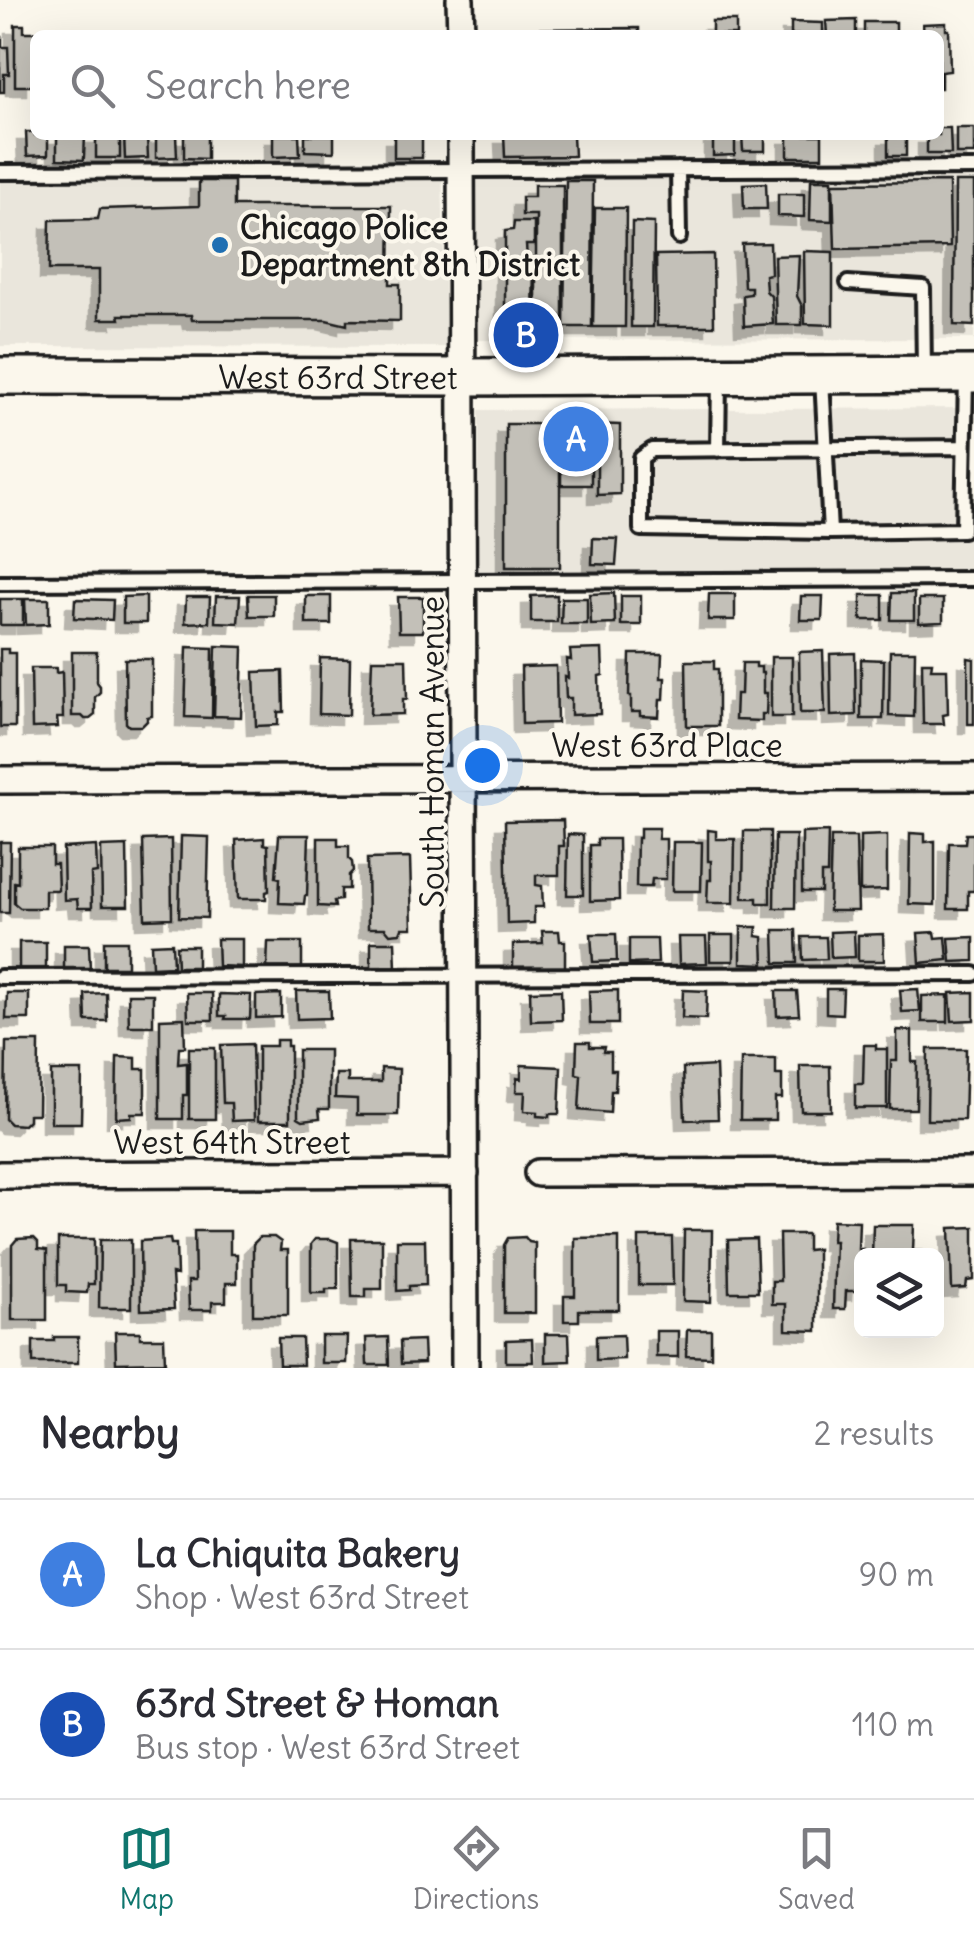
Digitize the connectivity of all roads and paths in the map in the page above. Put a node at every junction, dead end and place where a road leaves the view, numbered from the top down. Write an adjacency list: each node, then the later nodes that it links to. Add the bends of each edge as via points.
1 (460, 0): 2 (street)
2 (461, 30)
3 (461, 140): 6 (street, South Homan Avenue)
4 (974, 168): 5 (lane)
5 (678, 169): 6 (lane); 8 (lane)
6 (461, 170): 7 (lane); 15 (street, South Homan Avenue)
7 (0, 172)
8 (679, 237)
9 (848, 283): 10 (lane, via 923,288)
10 (924, 374): 11 (main road, West 63rd Street); 14 (main road, West 63rd Street)
11 (970, 374): 16 (lane)
12 (0, 376): 15 (main road, West 63rd Street)
13 (720, 376): 14 (main road, West 63rd Street); 15 (main road, West 63rd Street); 17 (lane)
14 (822, 376): 18 (lane)
15 (462, 378): 21 (street, South Homan Avenue)
16 (964, 446): 18 (lane); 19 (lane, via 963,530)
17 (718, 450): 18 (lane); 19 (lane, via 652,450 641,458 641,529)
18 (826, 450): 19 (lane)
19 (830, 532)
20 (974, 579): 21 (lane)
21 (464, 580): 22 (lane); 23 (street, South Homan Avenue)
22 (0, 583)
23 (464, 778): 24 (street, West 63rd Place); 25 (street, West 63rd Place); 27 (street, South Homan Avenue)
24 (974, 778)
25 (0, 780)
26 (974, 974): 27 (lane)
27 (465, 975): 28 (lane); 30 (street, South Homan Avenue)
28 (0, 977)
29 (974, 1172): 31 (street)
30 (465, 1173): 32 (street, West 64th Street); 33 (street, South Homan Avenue)
31 (538, 1173)
32 (0, 1176)
33 (465, 1368)

